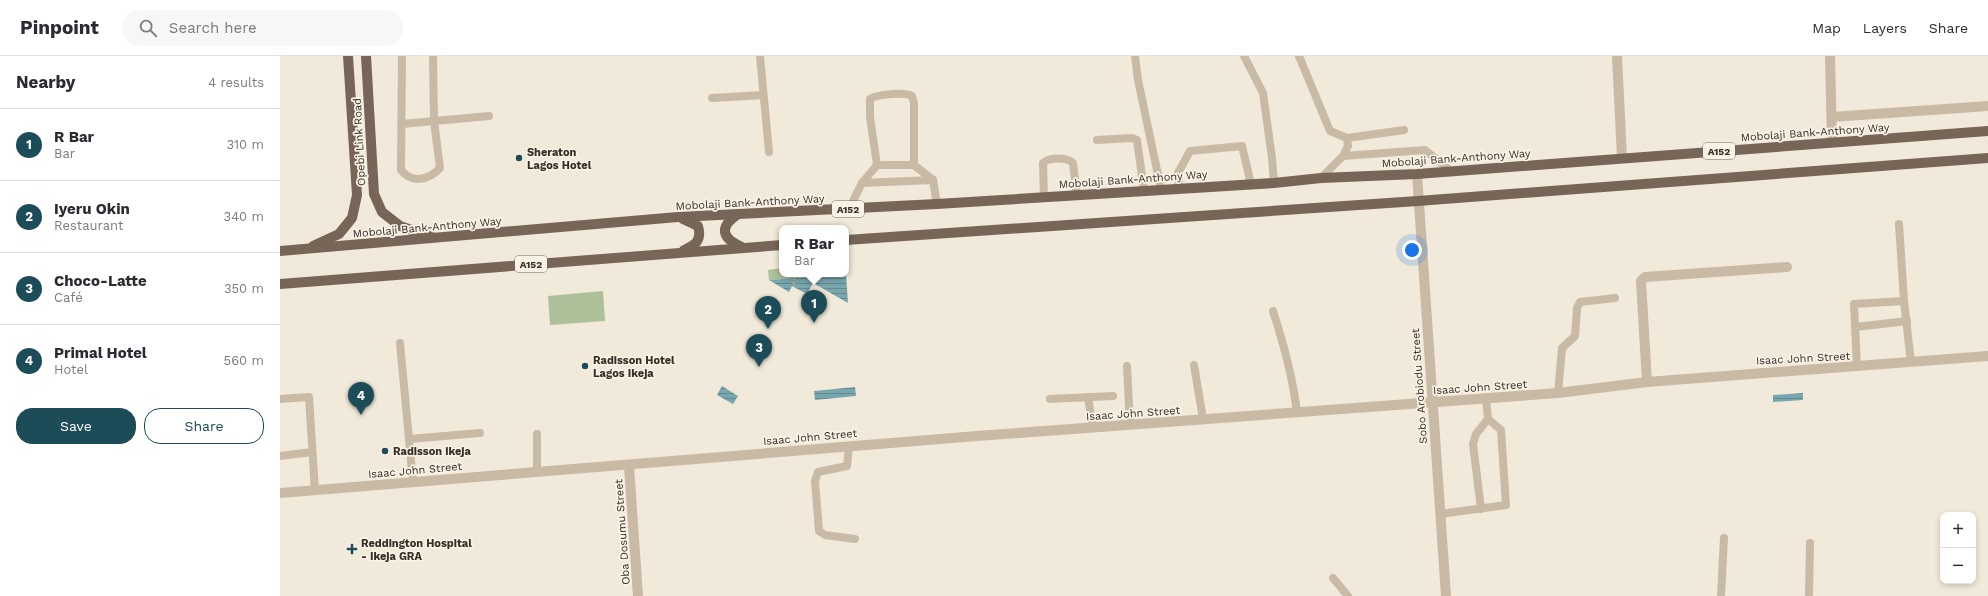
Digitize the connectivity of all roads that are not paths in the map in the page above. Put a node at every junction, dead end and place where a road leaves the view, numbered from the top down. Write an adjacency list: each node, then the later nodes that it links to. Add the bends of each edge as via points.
1 (348, 56): 51 (main road, Opebi Link Road, via 357,195 352,218 339,234)
2 (366, 56): 47 (main road, Opebi Link Road, via 374,194 382,212 400,226)
3 (402, 56): 17 (lane)
4 (433, 56): 16 (lane)
5 (760, 56): 11 (lane)
6 (1135, 56): 37 (lane)
7 (1244, 56): 33 (lane, via 1263,93)
8 (1299, 56): 20 (lane, via 1330,131)
9 (1616, 56): 25 (street)
10 (1830, 56): 15 (street)
11 (763, 95): 12 (lane); 23 (lane)
12 (712, 98)
13 (1988, 106): 15 (street)
14 (489, 116): 16 (lane)
15 (1832, 117): 22 (street)
16 (434, 121): 17 (lane); 17 (lane, via 440,168 433,176 418,179 406,176 401,170)
17 (402, 124)
18 (1404, 130): 20 (lane)
19 (1988, 131): 22 (main road, Mobolaji Bank-Anthony Way / A152)
20 (1347, 138): 24 (lane, via 1348,146)
21 (1098, 140): 38 (lane, via 1136,140)
22 (1832, 142): 25 (main road, Mobolaji Bank-Anthony Way / A152)
23 (769, 152)
24 (1343, 156): 29 (lane, via 1425,150); 31 (lane)
25 (1622, 158): 29 (main road, Mobolaji Bank-Anthony Way / A152)
26 (1988, 158): 41 (main road)
27 (877, 165): 28 (lane); 28 (lane, via 870,99 876,96 906,94 912,96 914,103); 34 (lane)
28 (914, 165): 32 (lane)
29 (1451, 171): 30 (main road, Mobolaji Bank-Anthony Way / A152)
30 (1416, 174): 31 (main road, Mobolaji Bank-Anthony Way / A152); 41 (street, Sobo Arobiodu Street)
31 (1320, 178): 33 (main road, Mobolaji Bank-Anthony Way / A152)
32 (933, 180): 34 (lane); 42 (lane)
33 (1274, 182): 35 (main road, Mobolaji Bank-Anthony Way / A152)
34 (862, 183): 43 (lane)
35 (1251, 184): 36 (main road, Mobolaji Bank-Anthony Way / A152); 36 (lane, via 1242,146 1190,151 1178,173)
36 (1179, 188): 37 (main road, Mobolaji Bank-Anthony Way / A152)
37 (1161, 190): 38 (main road, Mobolaji Bank-Anthony Way / A152)
38 (1144, 191): 39 (main road, Mobolaji Bank-Anthony Way / A152)
39 (1077, 195): 40 (main road, Mobolaji Bank-Anthony Way / A152); 40 (lane, via 1073,162 1066,158 1046,160 1043,163)
40 (1044, 197): 42 (main road, Mobolaji Bank-Anthony Way / A152)
41 (1418, 201): 48 (main road); 74 (street, Sobo Arobiodu Street)
42 (937, 204): 43 (main road, Mobolaji Bank-Anthony Way / A152)
43 (849, 209): 44 (main road, Mobolaji Bank-Anthony Way / A152)
44 (738, 214): 45 (main road, Mobolaji Bank-Anthony Way / A152); 50 (main road, via 728,221 725,229 730,242)
45 (678, 217): 47 (main road, Mobolaji Bank-Anthony Way / A152); 53 (main road, via 698,226 700,234 694,246)
46 (1899, 224): 57 (lane)
47 (435, 239): 51 (main road, Mobolaji Bank-Anthony Way / A152)
48 (849, 240)
49 (779, 245): 50 (main road, A152)
50 (742, 247): 53 (main road, A152)
51 (307, 249): 52 (main road, Mobolaji Bank-Anthony Way / A152)
52 (280, 251)
53 (678, 253): 55 (main road, A152)
54 (1787, 267): 67 (street, via 1645,276 1641,281)
55 (280, 284)
56 (1615, 298): 68 (lane, via 1580,302 1577,308 1575,336 1562,348)
57 (1904, 301): 59 (lane); 60 (lane, via 1854,304)
58 (1273, 311): 75 (lane, via 1286,351)
59 (1907, 321): 60 (lane); 63 (lane)
60 (1856, 327): 66 (lane)
61 (400, 343): 82 (lane)
62 (1988, 356): 63 (street, Isaac John Street)
63 (1911, 363): 66 (street, Isaac John Street)
64 (1194, 365): 76 (lane)
65 (1127, 366): 78 (lane)
66 (1857, 367): 67 (street, Isaac John Street)
67 (1647, 382): 68 (street, Isaac John Street)
68 (1558, 393): 71 (street, Isaac John Street)
69 (1114, 396): 70 (lane)
70 (1088, 397): 73 (lane); 79 (lane)
71 (1486, 398): 74 (street, Isaac John Street); 77 (lane)
72 (280, 399): 84 (lane, via 309,397)
73 (1050, 399)
74 (1433, 403): 75 (street, Isaac John Street); 92 (street, Sobo Arobiodu Street)
75 (1297, 413): 76 (street, Isaac John Street)
76 (1203, 419): 78 (street, Isaac John Street)
77 (1488, 419): 91 (lane, via 1476,434 1473,444); 91 (lane, via 1501,430 1506,506)
78 (1130, 425): 79 (street, Isaac John Street)
79 (1093, 428): 83 (street, Isaac John Street)
80 (480, 433): 82 (lane)
81 (537, 434): 87 (lane)
82 (409, 439): 88 (lane)
83 (849, 446): 86 (street, Isaac John Street); 94 (lane, via 847,466 818,472 815,481 819,531 825,535)
84 (312, 452): 85 (lane); 89 (lane)
85 (280, 456)
86 (629, 466): 87 (street, Isaac John Street); 97 (street, Oba Dosumu Street)
87 (537, 471): 88 (street, Isaac John Street)
88 (413, 482): 89 (street, Isaac John Street)
89 (315, 490): 90 (street, Isaac John Street)
90 (280, 493)
91 (1481, 509): 92 (lane)
92 (1440, 514): 99 (street, Sobo Arobiodu Street)
93 (1724, 538): 100 (lane)
94 (855, 539)
95 (1810, 543): 101 (lane)
96 (1333, 578): 98 (lane)
97 (638, 596)
98 (1348, 596)
99 (1446, 596)
100 (1721, 596)
101 (1809, 596)

